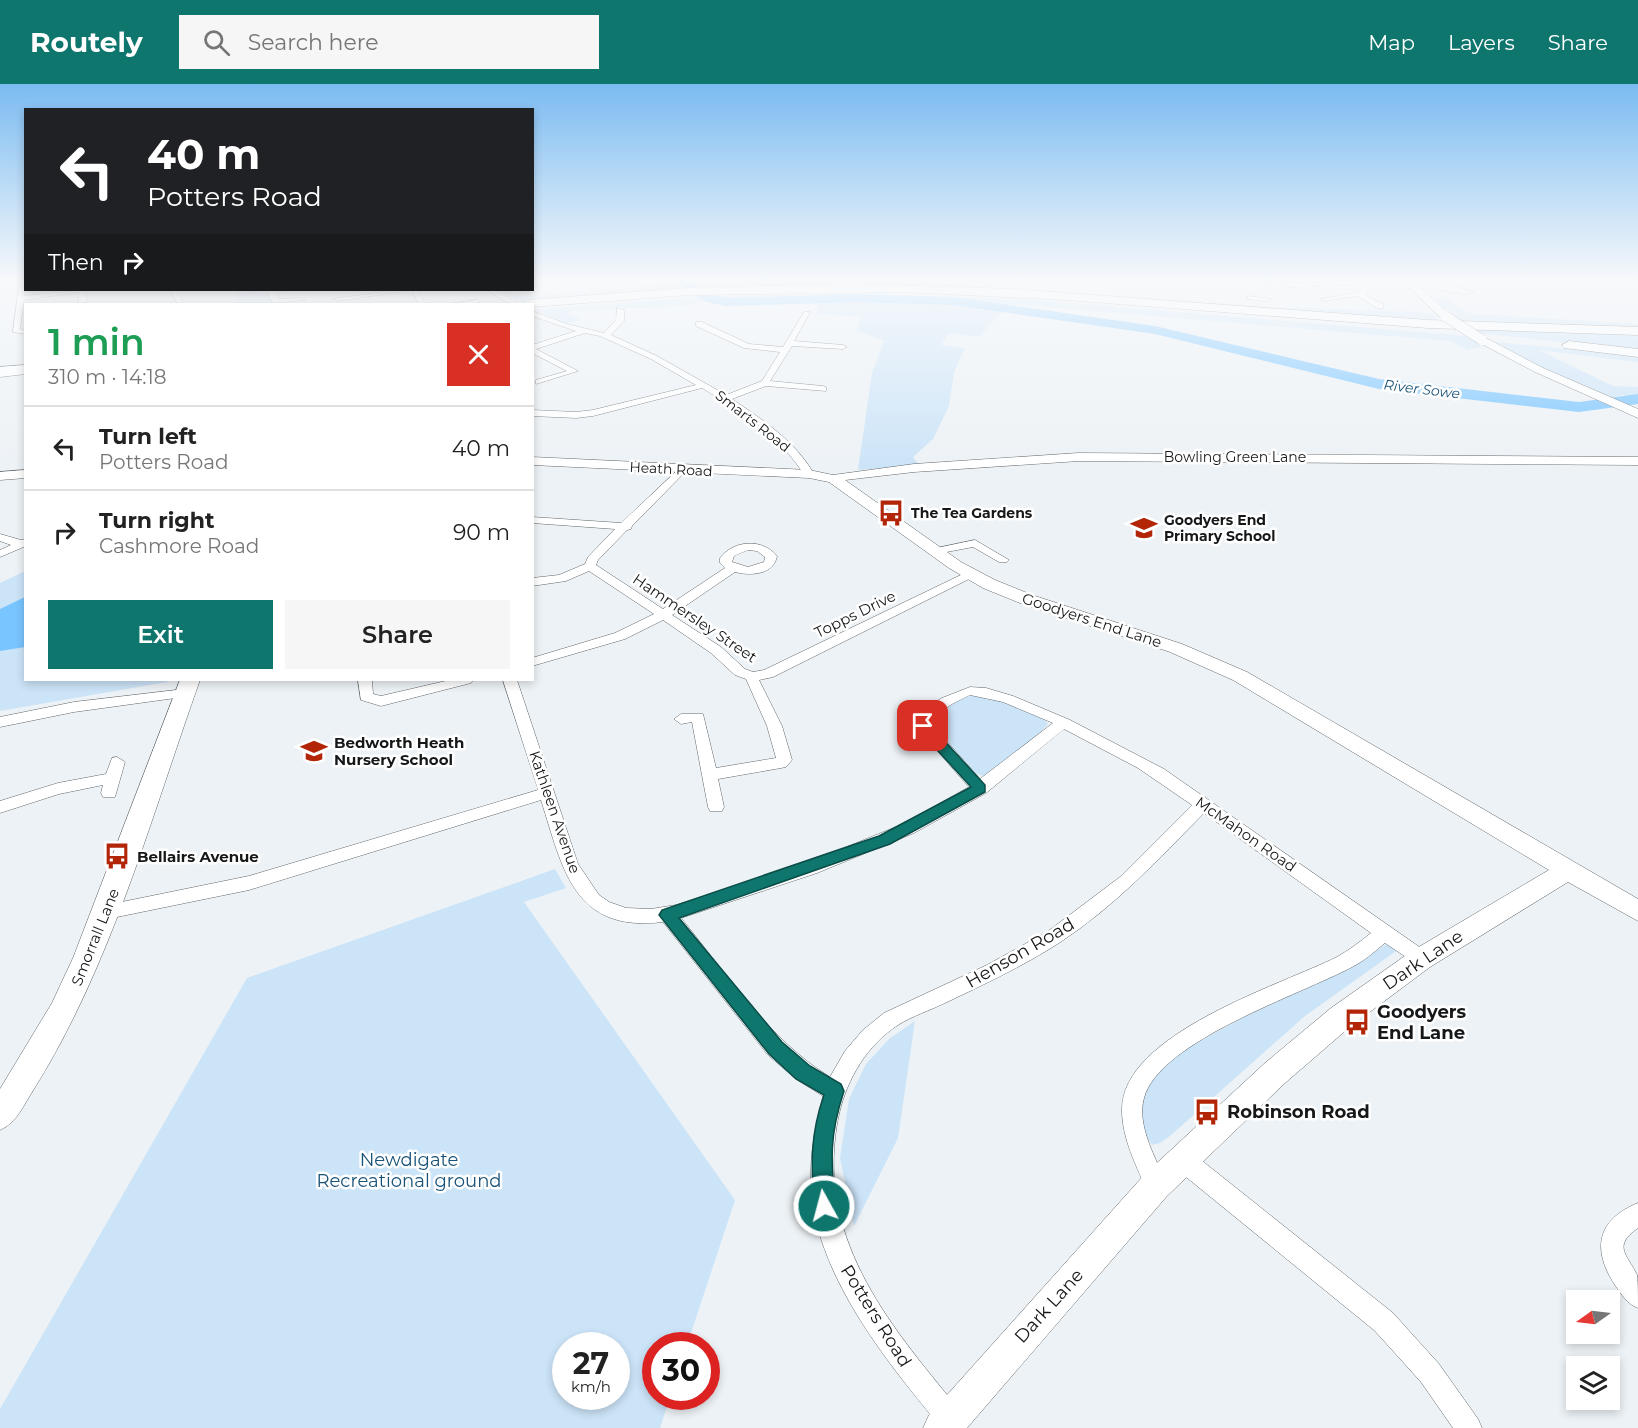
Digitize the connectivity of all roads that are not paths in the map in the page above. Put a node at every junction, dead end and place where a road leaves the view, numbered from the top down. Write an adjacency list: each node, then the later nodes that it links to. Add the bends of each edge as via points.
1 (553, 342): 9 (street)
2 (621, 342): 18 (street, Smarts Road)
3 (737, 342): 7 (street, via 747,346)
4 (789, 342): 7 (street)
5 (1485, 342): 22 (street, bridge)
6 (1529, 342): 11 (highway)
7 (786, 346): 8 (street); 17 (street)
8 (845, 347)
9 (534, 348)
10 (534, 350): 16 (street, via 574,371)
11 (1638, 353)
12 (24, 364): 13 (highway)
13 (0, 367)
14 (24, 369): 15 (highway)
15 (0, 372)
16 (539, 382)
17 (765, 383): 19 (street); 20 (street)
18 (705, 385): 20 (street, Smarts Road); 21 (street, via 576,416)
19 (824, 389)
20 (727, 398): 27 (street, Smarts Road, via 782,442 804,463)
21 (534, 413)
22 (1638, 414)
23 (534, 461): 25 (street, Heath Road)
24 (1638, 461): 29 (street, Bowling Green Lane, via 1079,457 914,468)
25 (681, 470): 27 (street, Heath Road); 31 (street)
26 (24, 474): 28 (street)
27 (809, 474): 29 (street)
28 (0, 476)
29 (834, 479): 34 (street, Goodyers End Lane)
30 (534, 520): 31 (street)
31 (627, 527): 37 (street, via 592,559)
32 (0, 537): 33 (street)
33 (23, 543): 35 (street)
34 (936, 551): 36 (street, via 975,543); 39 (street, Goodyers End Lane)
35 (0, 554)
36 (1004, 560)
37 (590, 566): 40 (street, via 562,578); 41 (street, Hammersley Street)
38 (733, 568): 41 (street)
39 (971, 575): 43 (street, Topps Drive, via 768,674); 58 (street, Goodyers End Lane, via 1026,599 1176,648 1240,676)
40 (534, 582)
41 (663, 615): 42 (street, via 612,639); 43 (street, Hammersley Street)
42 (534, 661)
43 (752, 677): 52 (street, via 753,687 780,735 784,760)
44 (365, 681): 45 (street, via 365,694 374,700)
45 (461, 681)
46 (510, 681): 54 (street, Kathleen Avenue)
47 (188, 686): 49 (street); 60 (street, Smorrall Lane)
48 (681, 719): 52 (street, via 698,717)
49 (0, 722)
50 (1062, 723): 53 (street, Kathleen Avenue, via 1026,756); 53 (street, McMahon Road, via 972,690 925,715 921,720 923,726); 55 (street, McMahon Road, via 1126,753)
51 (117, 762): 56 (street, via 111,786 58,789)
52 (709, 775): 57 (street)
53 (980, 789): 61 (street, Kathleen Avenue, via 885,840)
54 (546, 793): 60 (street, via 249,883); 61 (street, Kathleen Avenue, via 570,865 595,902 624,915)
55 (1203, 804): 62 (street, McMahon Road); 64 (street, Henson Road, via 1126,882 1053,937 994,971 891,1019 852,1058)
56 (0, 807)
57 (716, 807)
58 (1568, 870): 59 (street, Goodyers End Lane); 63 (street, Dark Lane)
59 (1638, 910)
60 (107, 912): 65 (street, Smorrall Lane, via 56,1025)
61 (668, 915): 64 (street, via 775,1048)
62 (1385, 933): 63 (street, McMahon Road); 67 (street, via 1339,965 1202,1030 1146,1073 1133,1098 1133,1115 1135,1131)
63 (1421, 959): 66 (street, Dark Lane, via 1341,1017)
64 (834, 1091): 70 (street, Potters Road, via 820,1151 828,1227 840,1261 864,1303)
65 (0, 1115)
66 (1183, 1160): 67 (street, Dark Lane); 71 (street, via 1384,1322 1430,1373)
67 (1156, 1185): 70 (street, Dark Lane)
68 (1638, 1214): 69 (street, via 1618,1229 1612,1248 1620,1271)
69 (1638, 1296)
70 (946, 1423)
71 (1461, 1423)

